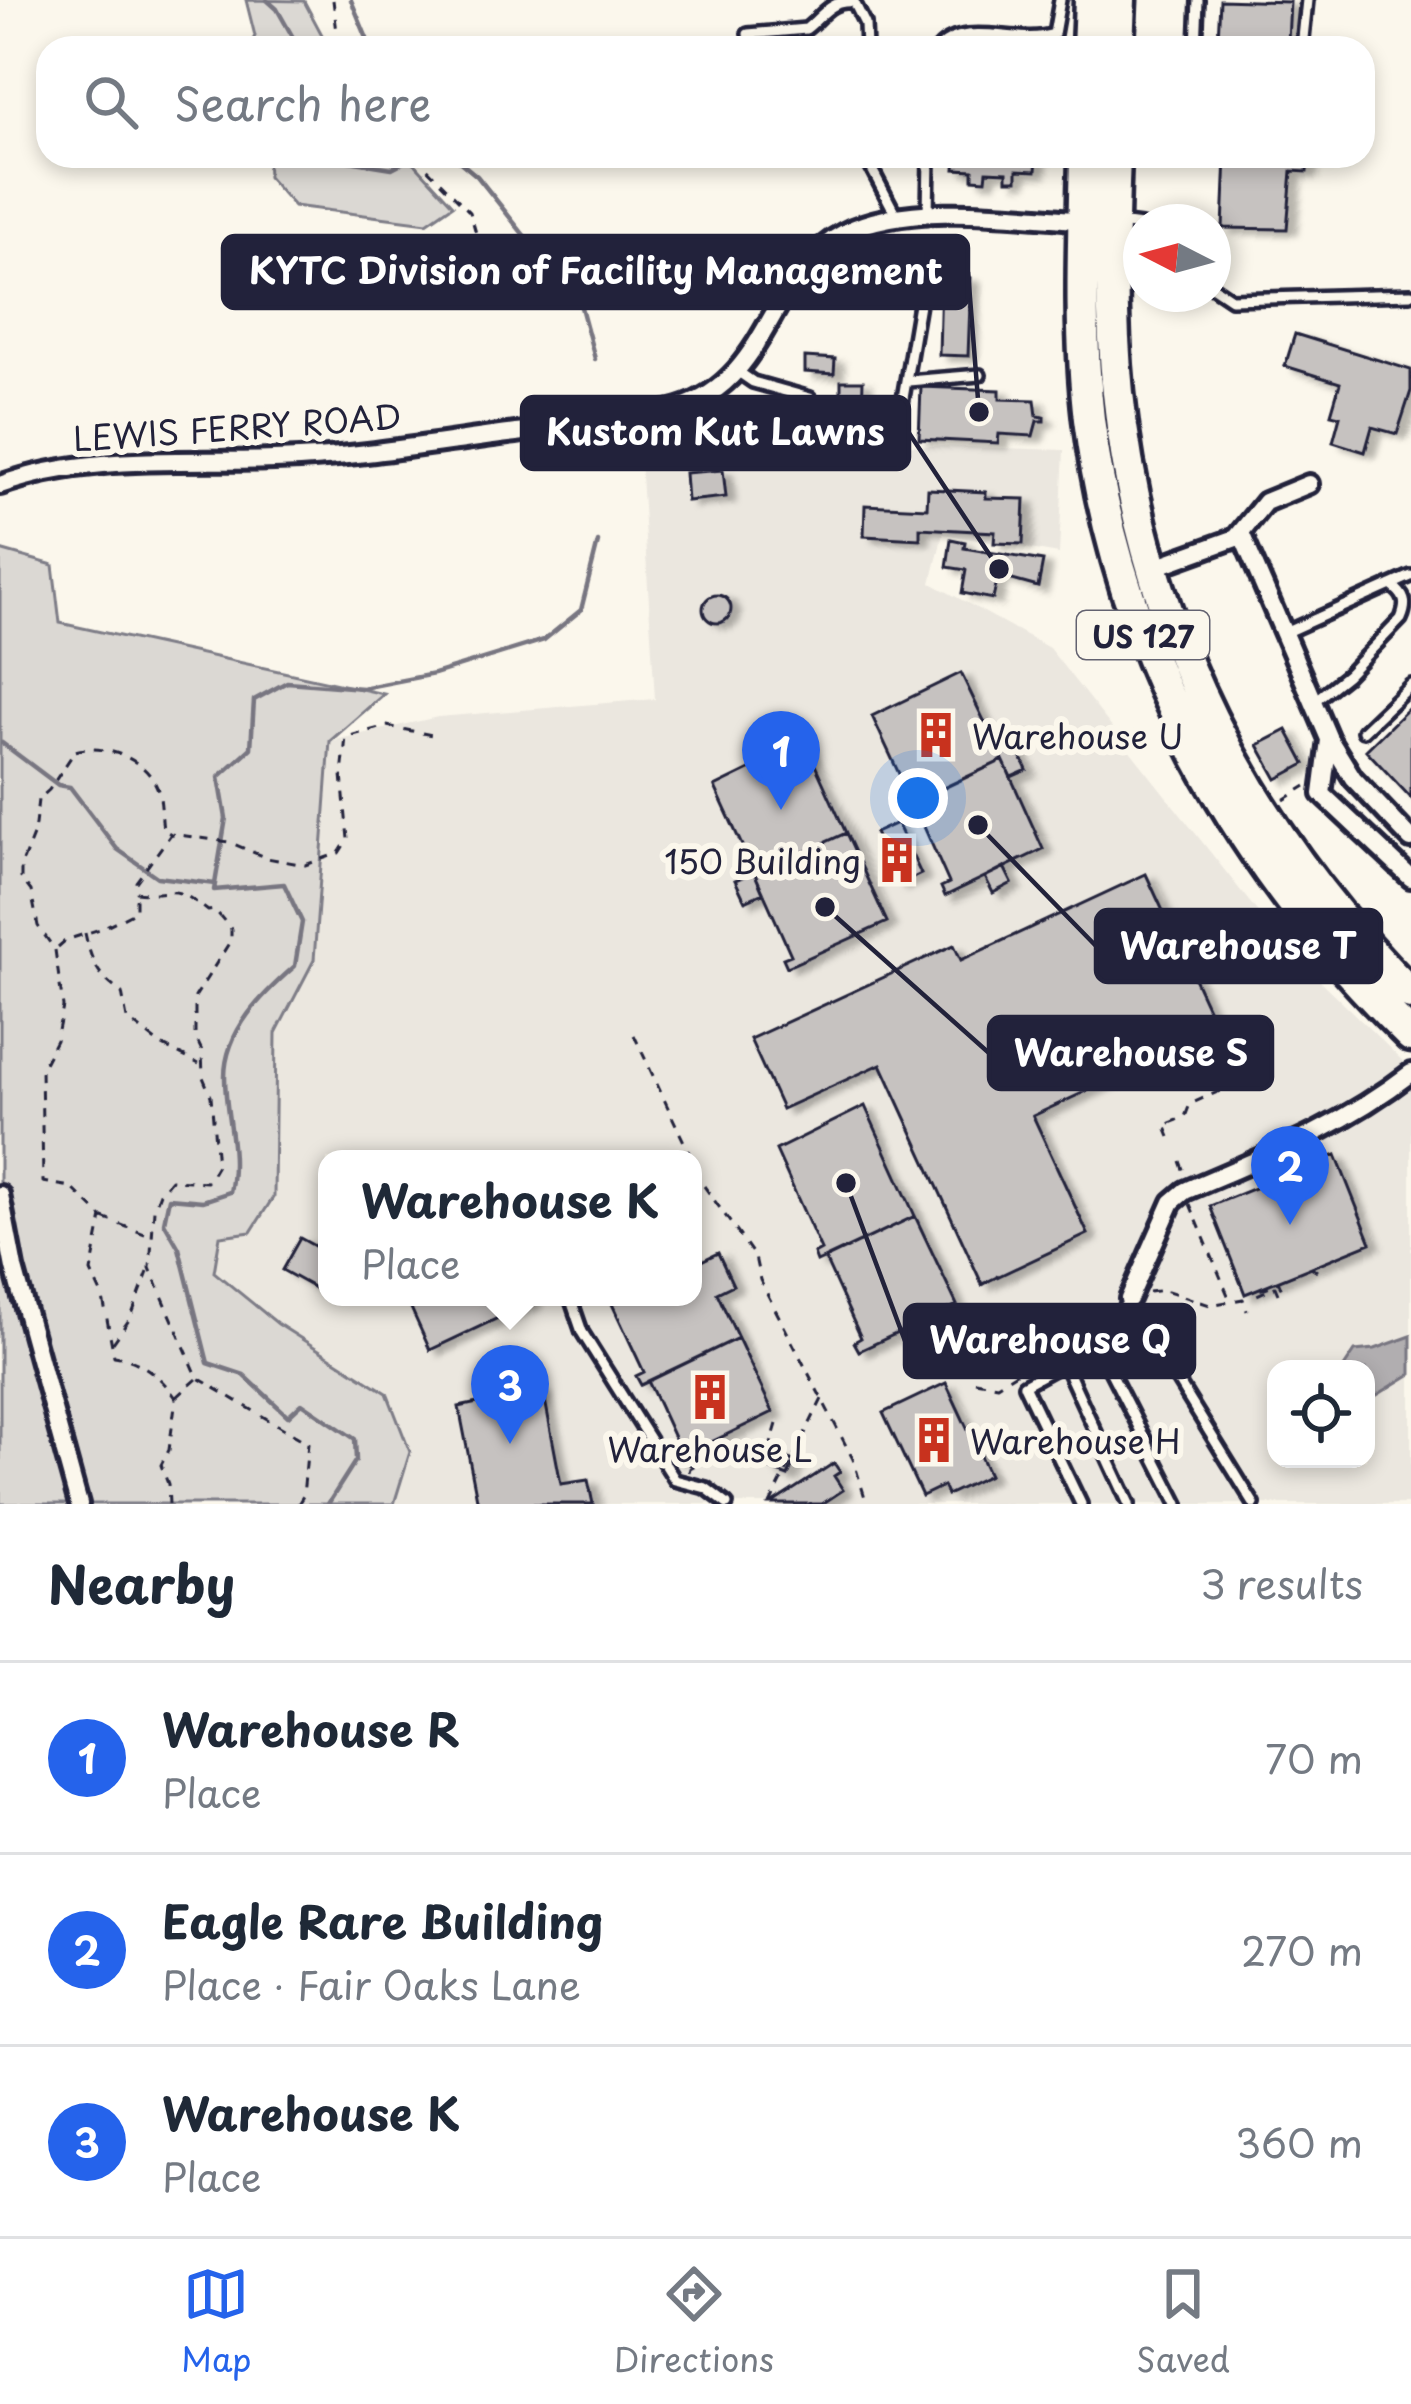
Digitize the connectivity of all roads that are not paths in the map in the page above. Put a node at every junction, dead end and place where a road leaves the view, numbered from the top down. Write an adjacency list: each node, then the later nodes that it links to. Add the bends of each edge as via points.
1 (1060, 0): 8 (lane)
2 (1090, 0): 9 (highway)
3 (1120, 0): 10 (highway)
4 (1198, 0): 11 (lane)
5 (1307, 0): 12 (lane)
6 (748, 34): 7 (lane, via 806,29 845,0 861,12)
7 (864, 36)
8 (1048, 36)
9 (1088, 36)
10 (1118, 36)
11 (1196, 36)
12 (1303, 36)
13 (872, 168): 18 (lane)
14 (929, 168): 17 (lane)
15 (1090, 168): 19 (highway, US 127)
16 (1114, 168): 19 (highway, US 127)
17 (928, 215): 18 (street, LEWIS FERRY ROAD); 19 (street, LEWIS FERRY ROAD)
18 (896, 217): 23 (street, LEWIS FERRY ROAD, via 843,233 806,262)
19 (1112, 224): 29 (highway, US 127, via 1118,392)
20 (921, 292): 25 (lane)
21 (1411, 294): 22 (lane)
22 (1231, 299)
23 (736, 371): 25 (lane, via 810,398 830,428 853,435 897,428); 26 (street, LEWIS FERRY ROAD, via 719,390 680,407 616,420 300,459 59,467)
24 (980, 375): 25 (lane)
25 (908, 381)
26 (0, 484)
27 (1309, 484): 28 (street, via 1265,502)
28 (1240, 533): 29 (street); 32 (street)
29 (1138, 573): 39 (highway, US 127, via 1255,801 1327,902); 40 (highway, US 127, via 1171,705 1232,818 1307,925)
30 (1411, 576): 31 (lane)
31 (1391, 585): 32 (lane); 34 (lane, via 1404,597 1401,620)
32 (1282, 634): 34 (street)
33 (1411, 685): 35 (lane)
34 (1312, 702): 36 (street)
35 (1363, 731)
36 (1329, 739): 37 (street, via 1353,778); 38 (street, via 1322,794)
37 (1411, 839)
38 (1411, 878)
39 (1411, 994)
40 (1411, 1036)
41 (1411, 1073): 43 (street, via 1337,1124 1186,1185)
42 (0, 1195): 47 (street)
43 (1129, 1300): 45 (lane)
44 (573, 1306): 48 (lane, via 675,1480)
45 (1096, 1342): 46 (lane); 51 (lane); 52 (lane, via 1139,1318)
46 (1064, 1363): 49 (lane, via 1024,1385); 50 (lane)
47 (79, 1504)
48 (727, 1504)
49 (1081, 1504)
50 (1129, 1504)
51 (1178, 1504)
52 (1254, 1504)

